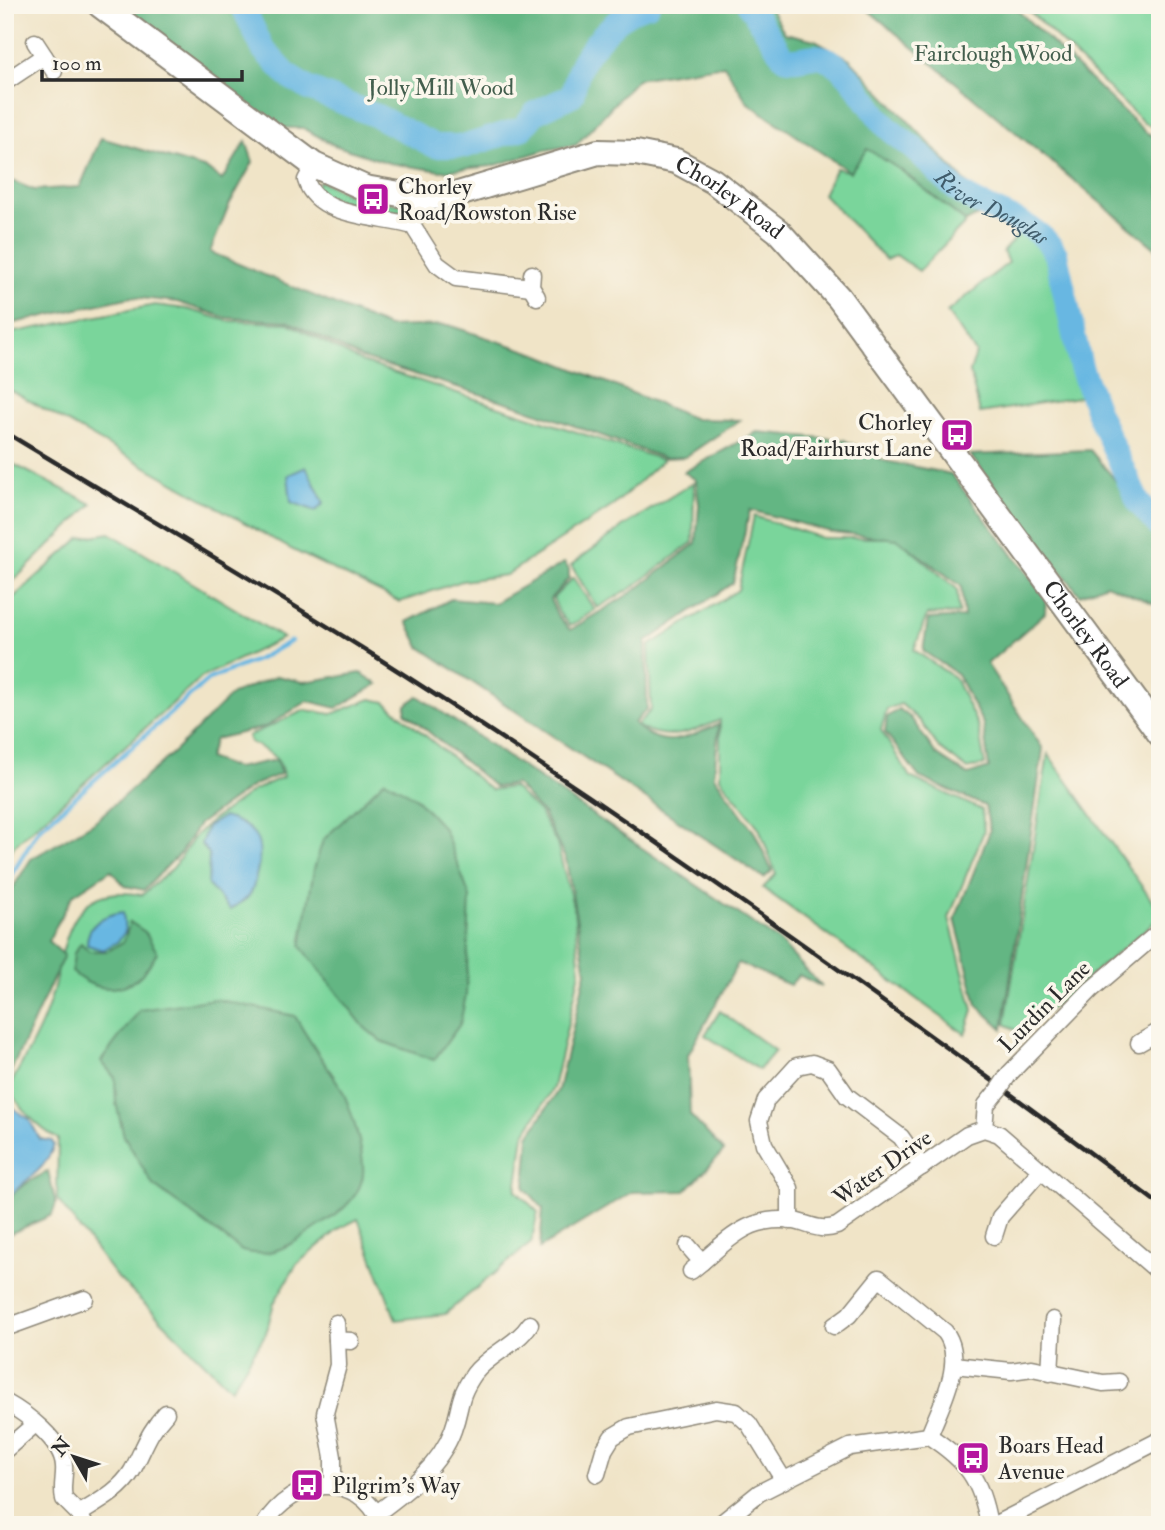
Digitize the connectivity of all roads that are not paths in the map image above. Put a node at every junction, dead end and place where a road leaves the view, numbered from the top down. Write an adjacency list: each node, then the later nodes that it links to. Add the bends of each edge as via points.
1 (106, 9): 6 (main road, Chorley Road)
2 (35, 42): 3 (street)
3 (44, 56): 4 (street); 5 (street)
4 (54, 71)
5 (5, 82)
6 (314, 164): 7 (street, via 306,180 310,193 324,204 413,226 446,274); 8 (main road, Chorley Road, via 365,188 423,198 493,186 598,152 676,161 713,181 778,232 839,298)
7 (533, 286)
8 (1160, 734)
9 (1160, 931): 12 (street, Lurdin Lane, bridge, via 1091,990 1009,1073 986,1105)
10 (1160, 1031): 11 (street)
11 (1139, 1043)
12 (984, 1129): 13 (street, Water Drive, via 967,1135); 14 (street, via 999,1134)
13 (922, 1167): 15 (street, Water Drive, via 836,1226 823,1229); 15 (street, via 901,1137 848,1096 828,1069 804,1064 778,1074 759,1121 764,1144 790,1188)
14 (1041, 1170): 16 (street, via 1000,1217); 18 (street)
15 (790, 1221): 17 (street, Water Drive, via 746,1226 696,1266)
16 (994, 1236)
17 (688, 1246)
18 (1160, 1273)
19 (85, 1299): 24 (street, via 70,1312)
20 (1053, 1320): 26 (street)
21 (336, 1323): 36 (street, via 344,1341 325,1413)
22 (530, 1324): 38 (street, via 524,1346 499,1350 477,1371 460,1396 444,1450)
23 (834, 1326): 25 (street, via 879,1279 945,1332 953,1343)
24 (5, 1328)
25 (954, 1365): 26 (street); 31 (street)
26 (1050, 1373): 27 (street)
27 (1119, 1382)
28 (5, 1402): 30 (street)
29 (166, 1413): 37 (street, via 151,1430 121,1485)
30 (34, 1425): 33 (street); 37 (street, via 62,1454 63,1494)
31 (929, 1436): 35 (street, via 850,1447); 41 (street, via 949,1450 980,1486)
32 (1160, 1440): 41 (street)
33 (5, 1450)
34 (596, 1476): 35 (street, via 612,1437 629,1427 716,1409 736,1412 749,1424)
35 (783, 1479): 40 (street, via 738,1507)
36 (333, 1484): 38 (street, via 359,1496); 39 (street, via 313,1485 288,1499)
37 (82, 1519)
38 (379, 1519)
39 (264, 1525)
40 (719, 1525)
41 (991, 1525)

